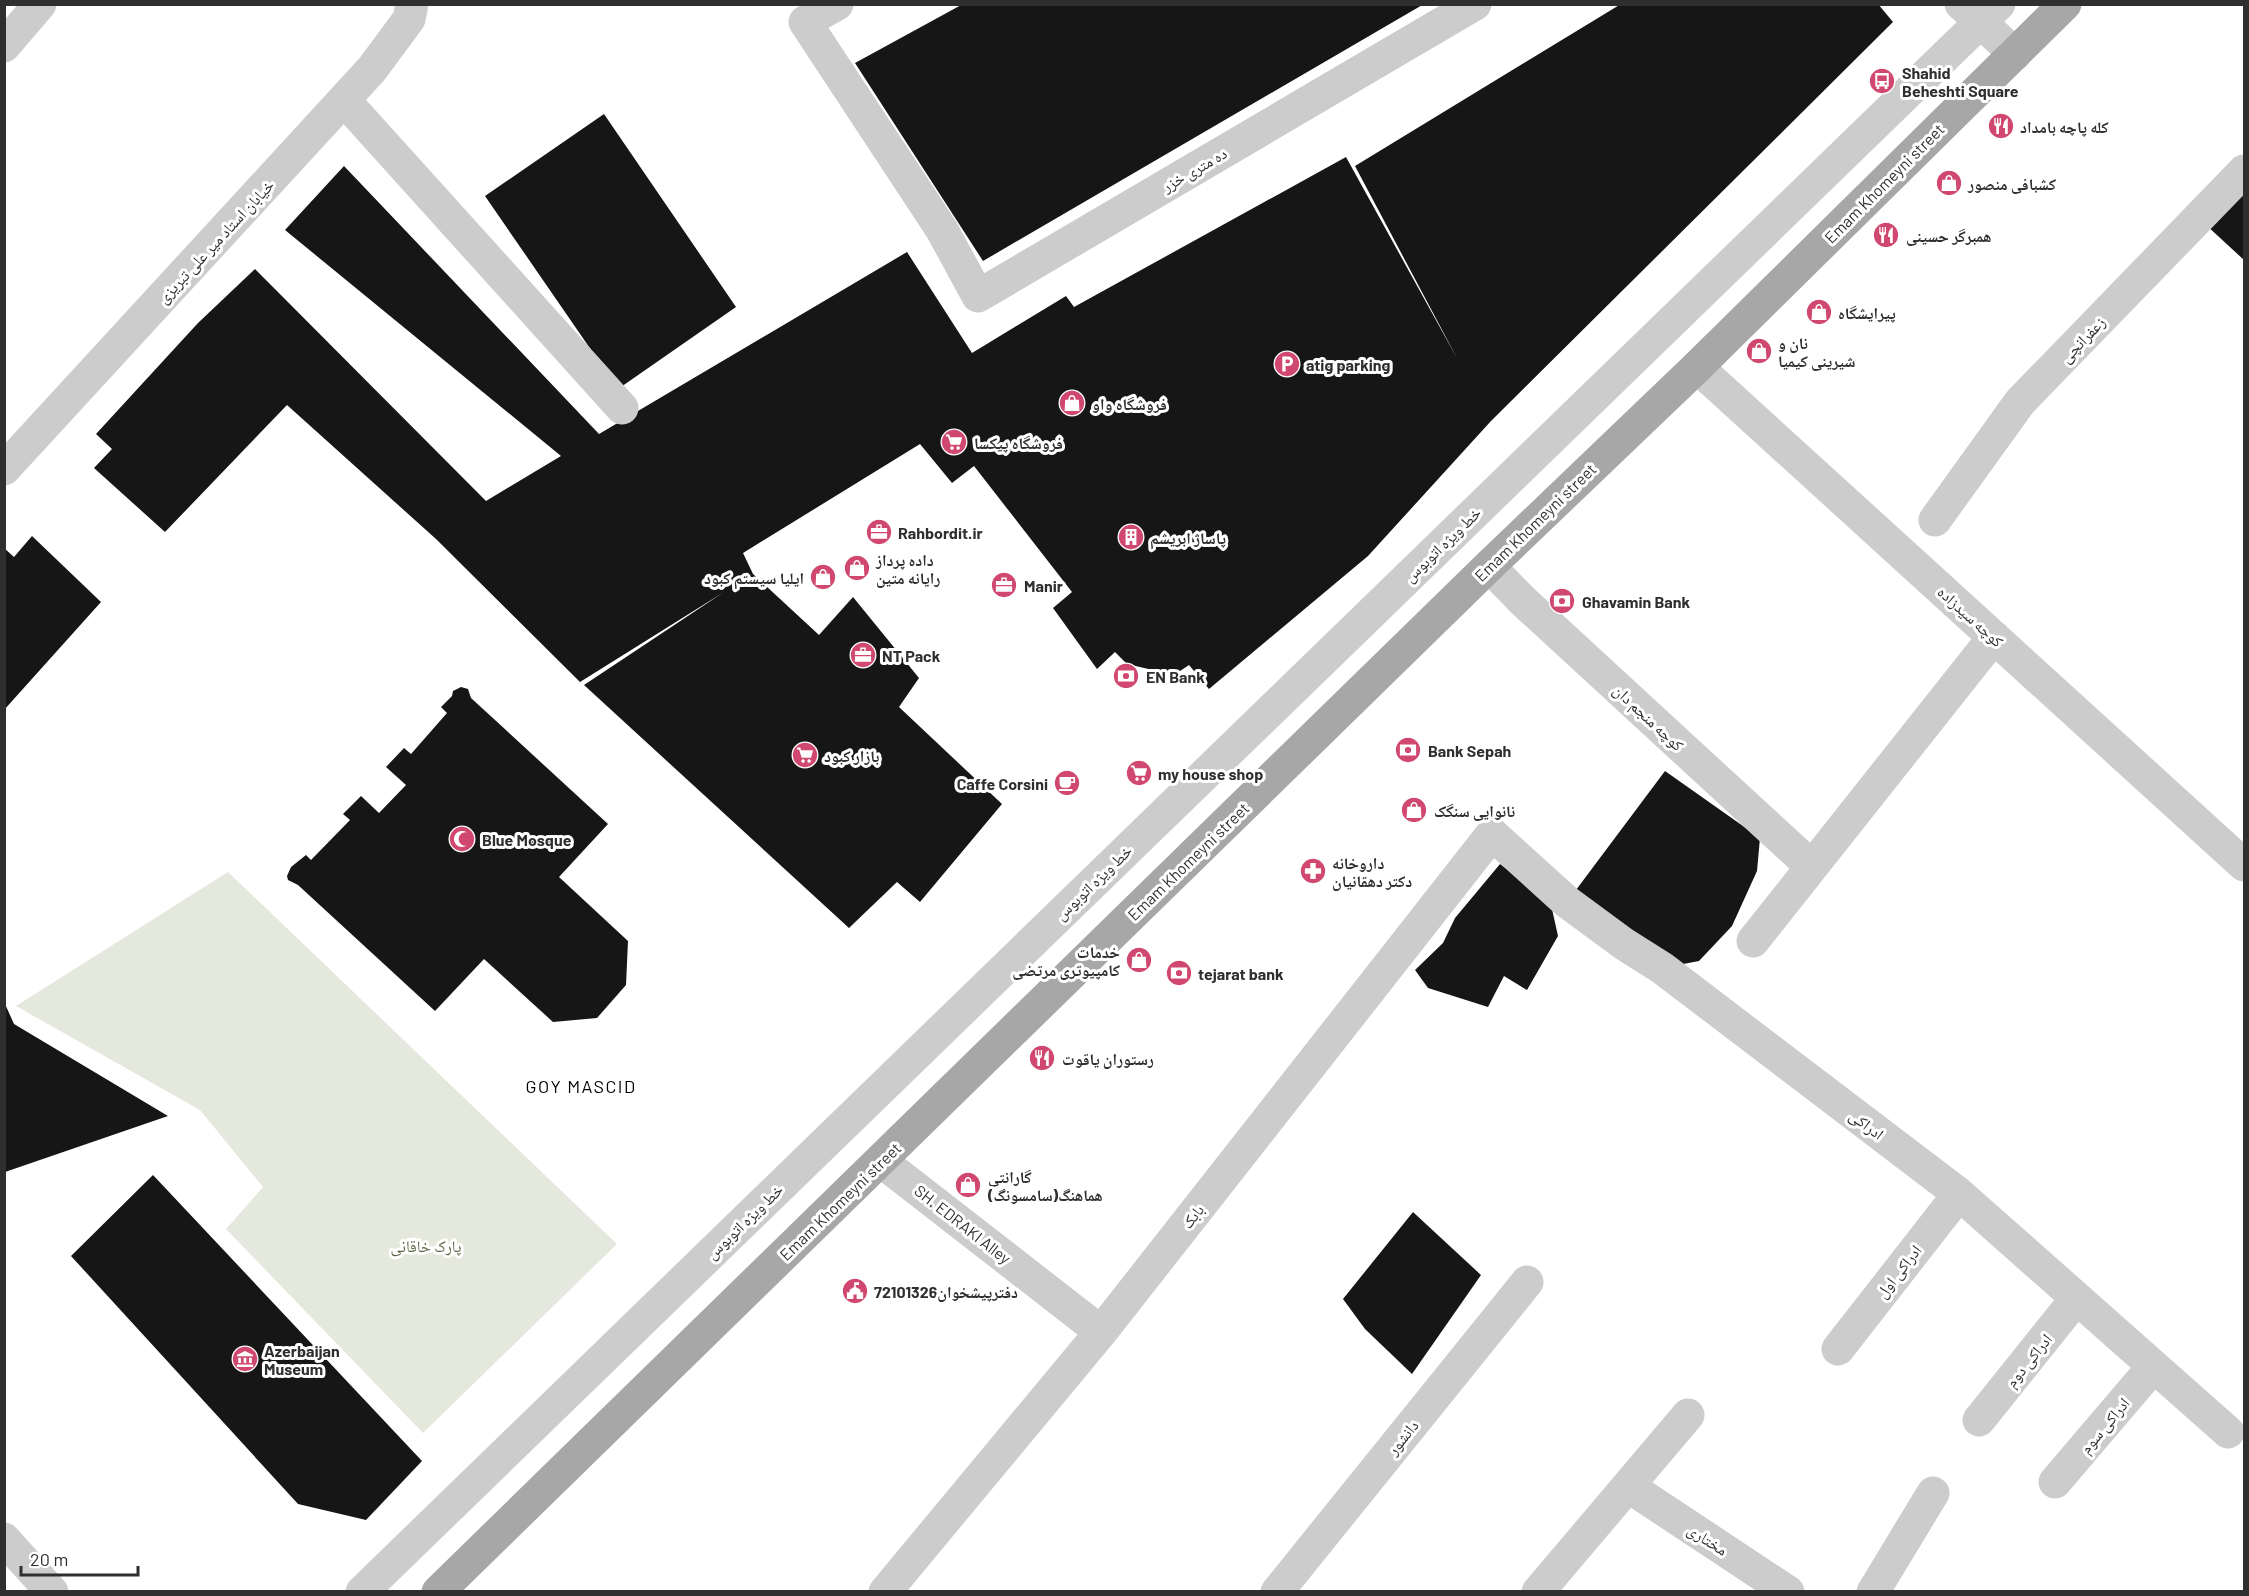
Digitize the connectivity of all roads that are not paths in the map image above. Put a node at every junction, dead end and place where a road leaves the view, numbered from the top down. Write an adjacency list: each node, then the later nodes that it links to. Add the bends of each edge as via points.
1 (40, 4): 7 (street)
2 (412, 4): 9 (street, خیابان استاد میر علی تبریزی, via 409,19)
3 (837, 4): 4 (street, ده متری خزر, via 805,22 942,230 978,296)
4 (1475, 4)
5 (2065, 4): 8 (main road, Emam Khomeyni street)
6 (1980, 11): 8 (street); 36 (street, خط ویژه اتوبوس, via 1824,173)
7 (4, 46)
8 (2015, 54): 11 (main road, Emam Khomeyni street)
9 (344, 100): 12 (street); 13 (street, خیابان استاد میر علی تبریزی)
10 (2244, 171): 14 (street, زعفرانچی, via 2020,402)
11 (1697, 367): 15 (main road, Emam Khomeyni street); 16 (street, کوچه سیدزاده)
12 (622, 408)
13 (4, 469)
14 (1935, 520)
15 (1489, 566): 18 (street, کوچه منجم دان); 21 (main road, Emam Khomeyni street)
16 (1994, 637): 18 (street); 19 (street, کوچه سیدزاده)
17 (1492, 834): 22 (street, ادراکی, via 1567,902 1662,968); 25 (street, بابک)
18 (1811, 866): 20 (street)
19 (2244, 866)
20 (1753, 941)
21 (881, 1161): 25 (street, SH. EDRAKI Alley); 37 (main road, Emam Khomeyni street)
22 (1959, 1194): 24 (street, ادراکی); 26 (street, ادراکی اول)
23 (1527, 1282): 39 (street, دانشور)
24 (2076, 1299): 27 (street, ادراکی); 29 (street, ادراکی دوم)
25 (1101, 1332): 38 (street, بابک)
26 (1838, 1349)
27 (2153, 1367): 30 (street, ادراکی); 31 (street, ادراکی سوم)
28 (1688, 1415): 32 (street)
29 (1980, 1420)
30 (2228, 1432)
31 (2055, 1482)
32 (1628, 1486): 40 (street); 41 (street, مختاری)
33 (1933, 1493): 42 (street)
34 (4, 1539): 35 (street)
35 (52, 1592)
36 (362, 1592)
37 (438, 1592)
38 (885, 1592)
39 (1277, 1592)
40 (1538, 1592)
41 (1788, 1592)
42 (1873, 1592)

